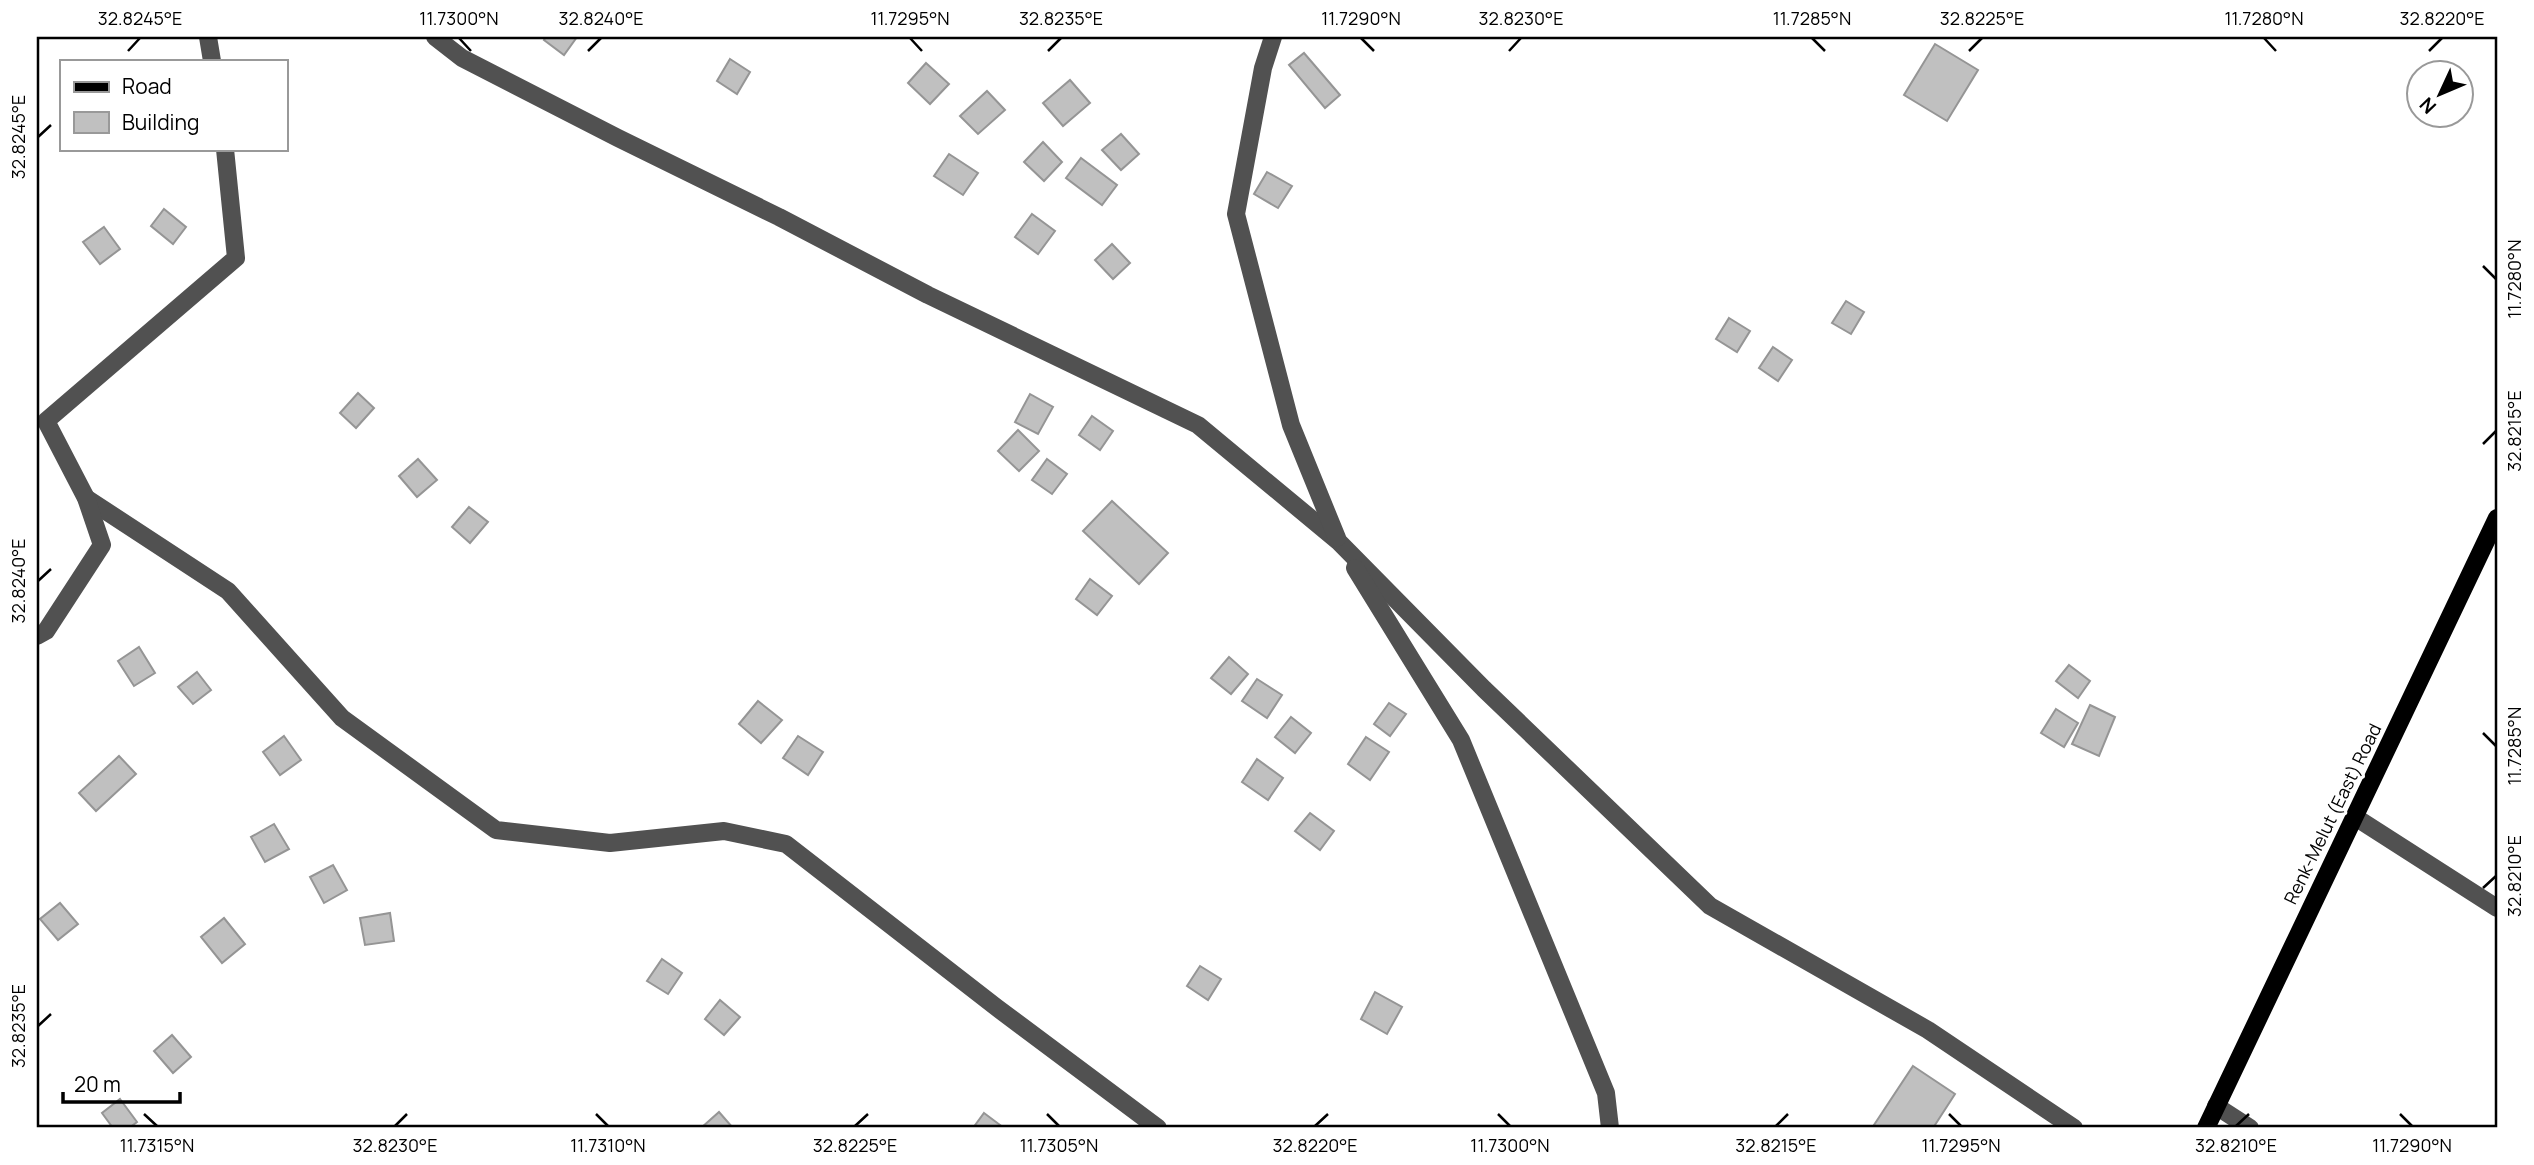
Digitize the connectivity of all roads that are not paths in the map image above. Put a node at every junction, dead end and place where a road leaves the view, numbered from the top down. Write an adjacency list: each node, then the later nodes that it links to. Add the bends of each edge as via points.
1 (208, 37): 4 (street)
2 (435, 37): 9 (street, via 462,58 606,132 1198,425)
3 (1273, 37): 9 (street, via 1236,214 1291,425)
4 (212, 60)
5 (225, 150): 6 (street, via 236,258)
6 (41, 415): 7 (street)
7 (86, 498): 10 (street, via 103,544 46,631); 14 (street, via 228,591 342,718 496,830 610,844 724,831 786,844)
8 (2495, 527): 11 (main road, Renk-Melut (East) Road)
9 (1338, 541): 15 (street, via 1461,740 1606,1093); 16 (street, via 1710,906 1928,1030)
10 (37, 636)
11 (2355, 817): 12 (street); 13 (main road, Renk-Melut (East) Road)
12 (2497, 908)
13 (2217, 1106): 17 (main road, Renk-Melut (East) Road); 18 (street)
14 (1158, 1128)
15 (1610, 1128)
16 (2074, 1128)
17 (2206, 1128)
18 (2250, 1128)

